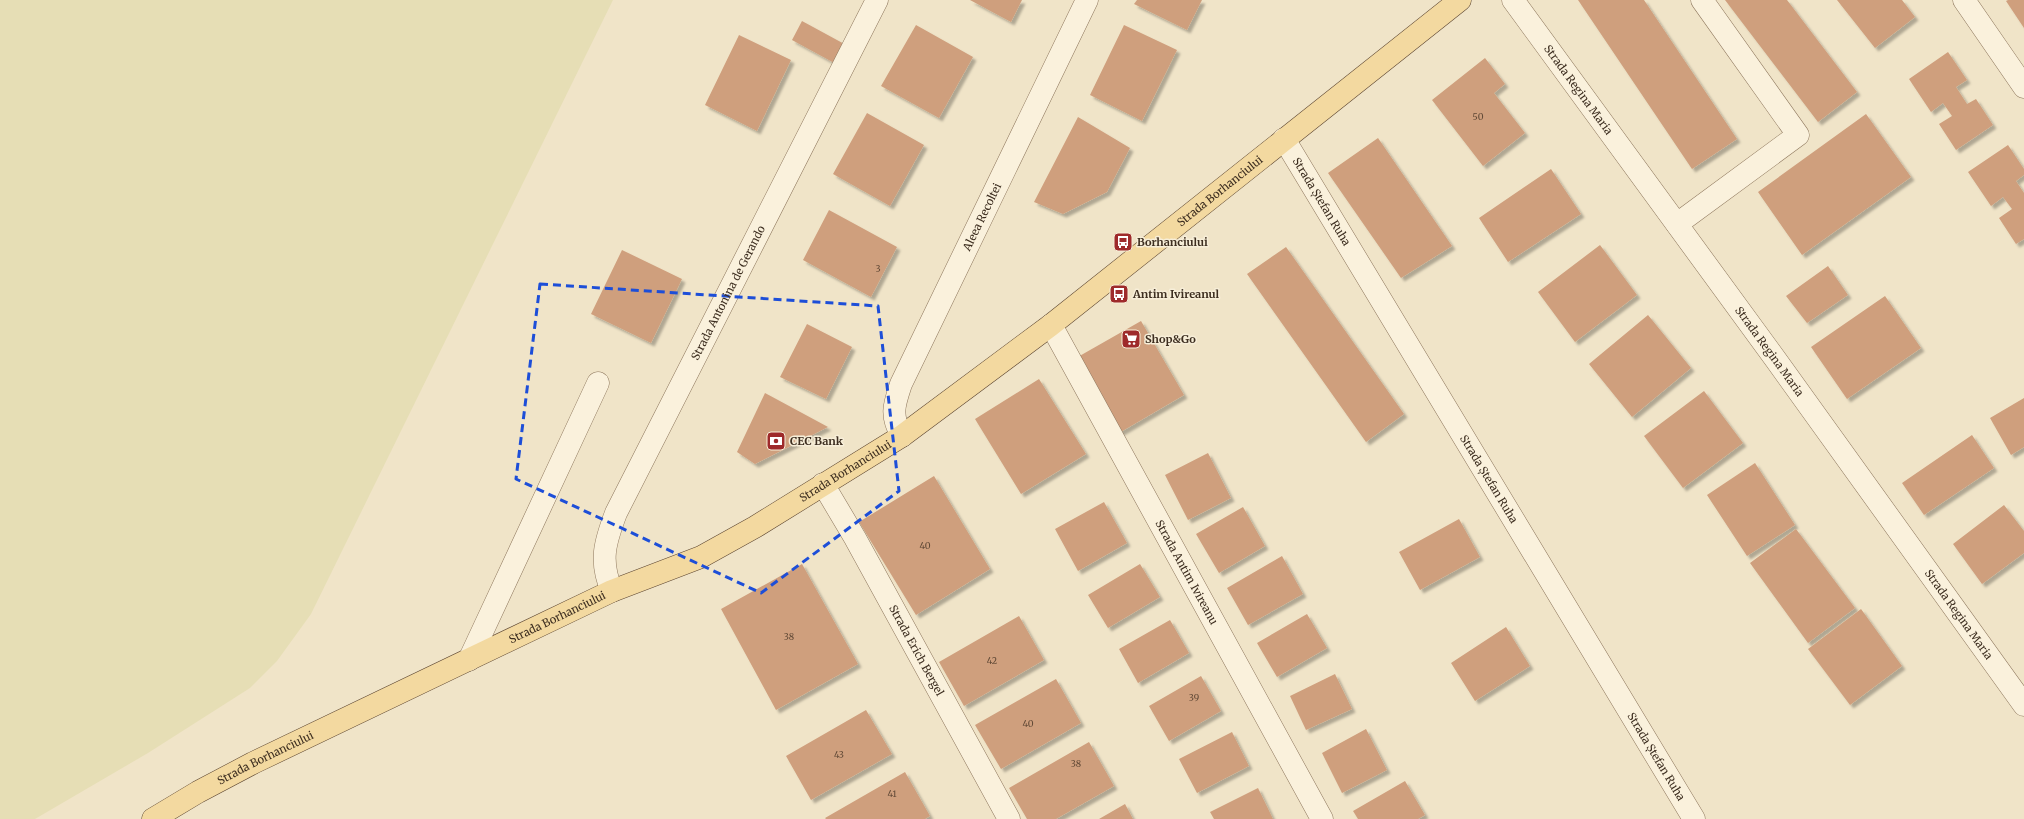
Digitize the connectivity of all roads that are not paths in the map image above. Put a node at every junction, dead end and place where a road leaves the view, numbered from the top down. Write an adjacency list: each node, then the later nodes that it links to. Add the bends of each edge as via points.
1 (876, 0): 14 (street, Strada Antonina de Gerando, via 616,513 606,537 603,557 605,576)
2 (1087, 0): 12 (street, Aleea Recoltei, via 901,384 894,407 895,423)
3 (1460, 0): 8 (main road, Strada Borhanciului)
4 (1514, 0): 9 (street, Strada Regina Maria)
5 (1702, 0): 9 (street, via 1798,135)
6 (1964, 0): 7 (street)
7 (2024, 87)
8 (1284, 139): 10 (main road, Strada Borhanciului); 20 (street, Strada Ștefan Ruha)
9 (1677, 224): 16 (street, Strada Regina Maria)
10 (1051, 325): 12 (main road, Strada Borhanciului); 19 (street, Strada Antim Ivireanu)
11 (598, 383): 15 (street)
12 (902, 436): 13 (main road, Strada Borhanciului)
13 (823, 484): 14 (main road, Strada Borhanciului, via 701,557); 18 (street, Strada Erich Bergel)
14 (612, 591): 15 (main road, Strada Borhanciului)
15 (469, 660): 17 (main road, Strada Borhanciului, via 253,763)
16 (2024, 705)
17 (153, 819)
18 (1009, 819)
19 (1322, 819)
20 (1694, 819)

